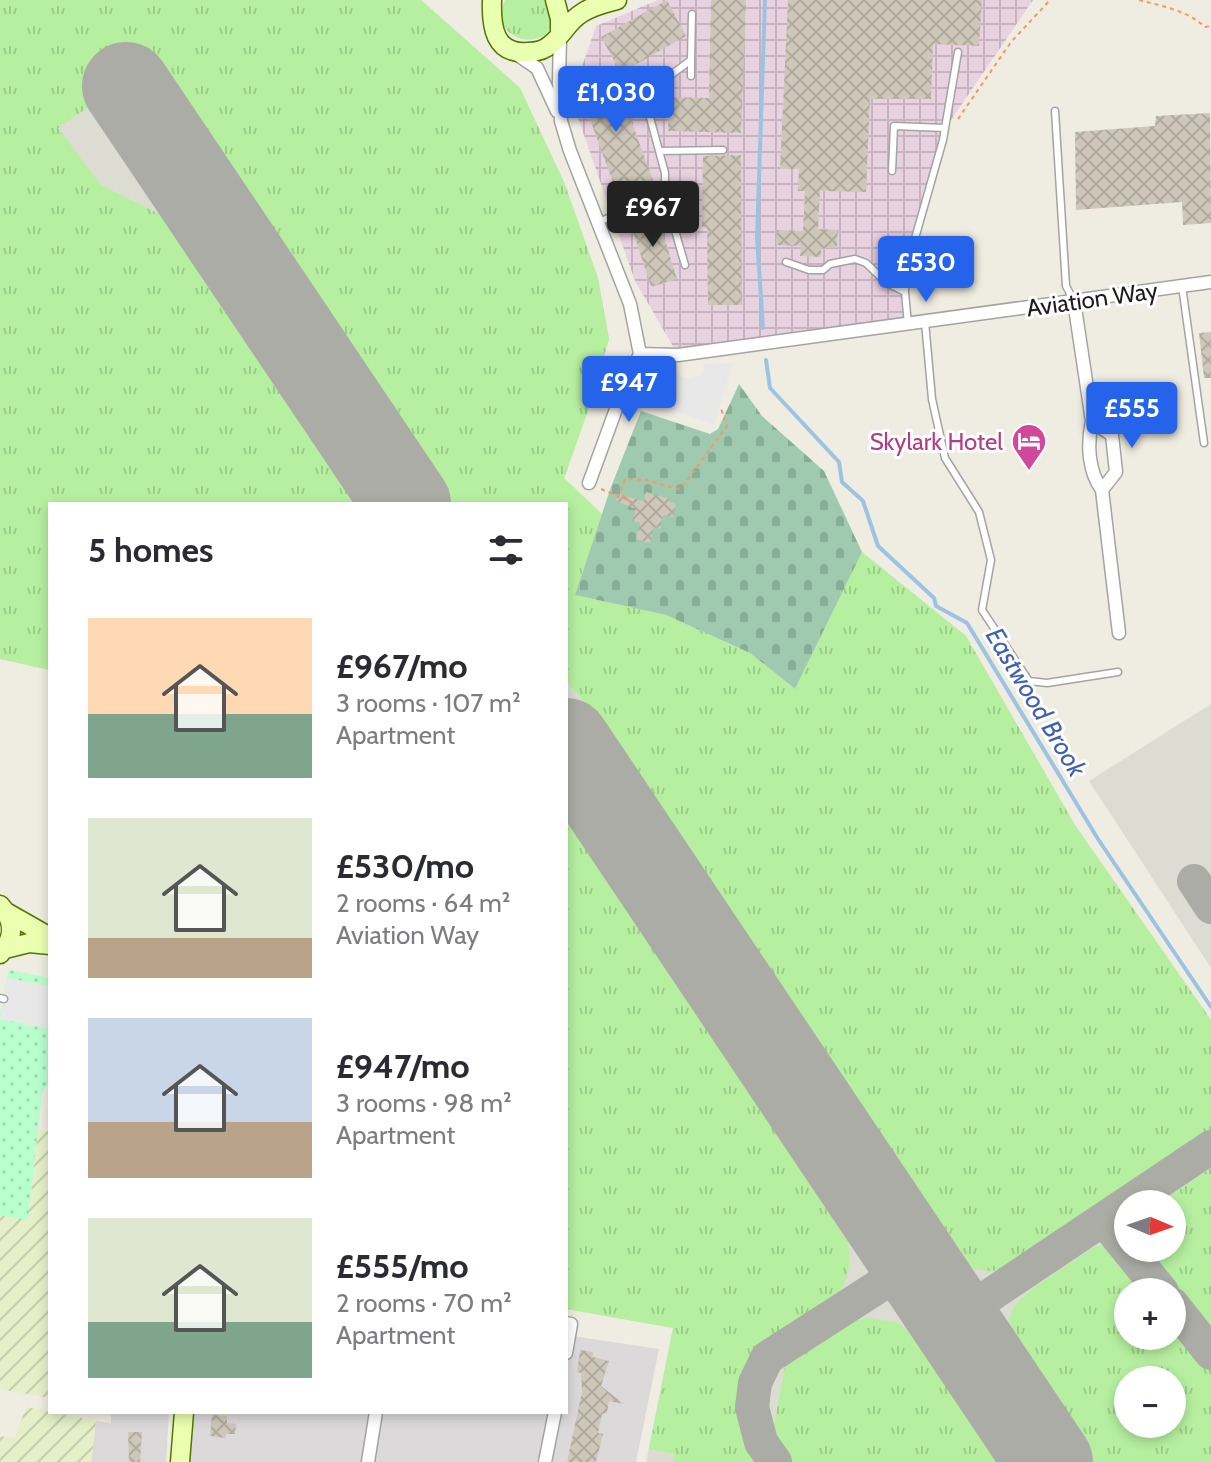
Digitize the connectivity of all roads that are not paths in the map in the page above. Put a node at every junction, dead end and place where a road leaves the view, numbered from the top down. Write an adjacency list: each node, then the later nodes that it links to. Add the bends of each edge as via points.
1 (492, 0): 6 (main road)
2 (499, 0): 6 (main road)
3 (555, 0): 7 (main road)
4 (617, 0): 7 (main road, via 581,13)
5 (692, 14): 10 (lane)
6 (491, 22): 8 (main road, via 498,40)
7 (560, 33): 8 (main road, via 540,50); 13 (street)
8 (513, 51): 13 (street, via 537,68)
9 (958, 52): 14 (lane)
10 (691, 60): 11 (lane); 16 (lane, via 644,95)
11 (691, 76)
12 (1055, 111): 25 (lane, via 1066,286)
13 (561, 121): 19 (street)
14 (945, 128): 17 (lane, via 894,126); 24 (lane, via 906,270)
15 (723, 150): 16 (lane)
16 (660, 151): 18 (lane)
17 (892, 171)
18 (665, 196): 19 (lane); 21 (lane)
19 (598, 222): 28 (street, via 630,304)
20 (786, 262): 24 (lane, via 823,270 855,259)
21 (685, 265)
22 (1211, 282): 23 (street, Aviation Way)
23 (1182, 286): 25 (street, Aviation Way); 30 (lane)
24 (905, 292): 27 (lane)
25 (1074, 301): 26 (street, Aviation Way); 29 (street)
26 (925, 322): 27 (street, Aviation Way); 34 (lane, via 932,399 945,458 979,512 991,560 982,610 1029,681)
27 (908, 325): 28 (street, Aviation Way, via 678,355)
28 (640, 354): 31 (street)
29 (1092, 421): 32 (street, via 1088,437 1093,478); 32 (street, via 1112,435 1116,472)
30 (1204, 443)
31 (589, 483)
32 (1102, 490): 33 (street)
33 (1119, 633)
34 (1118, 672)
35 (2, 906): 36 (main road); 38 (main road, via 12,934)
36 (48, 936)
37 (48, 945): 38 (main road, via 29,943)
38 (2, 952)
39 (184, 1414): 42 (main road)
40 (376, 1414): 43 (street)
41 (555, 1414): 44 (street)
42 (180, 1462)
43 (368, 1462)
44 (545, 1462)

